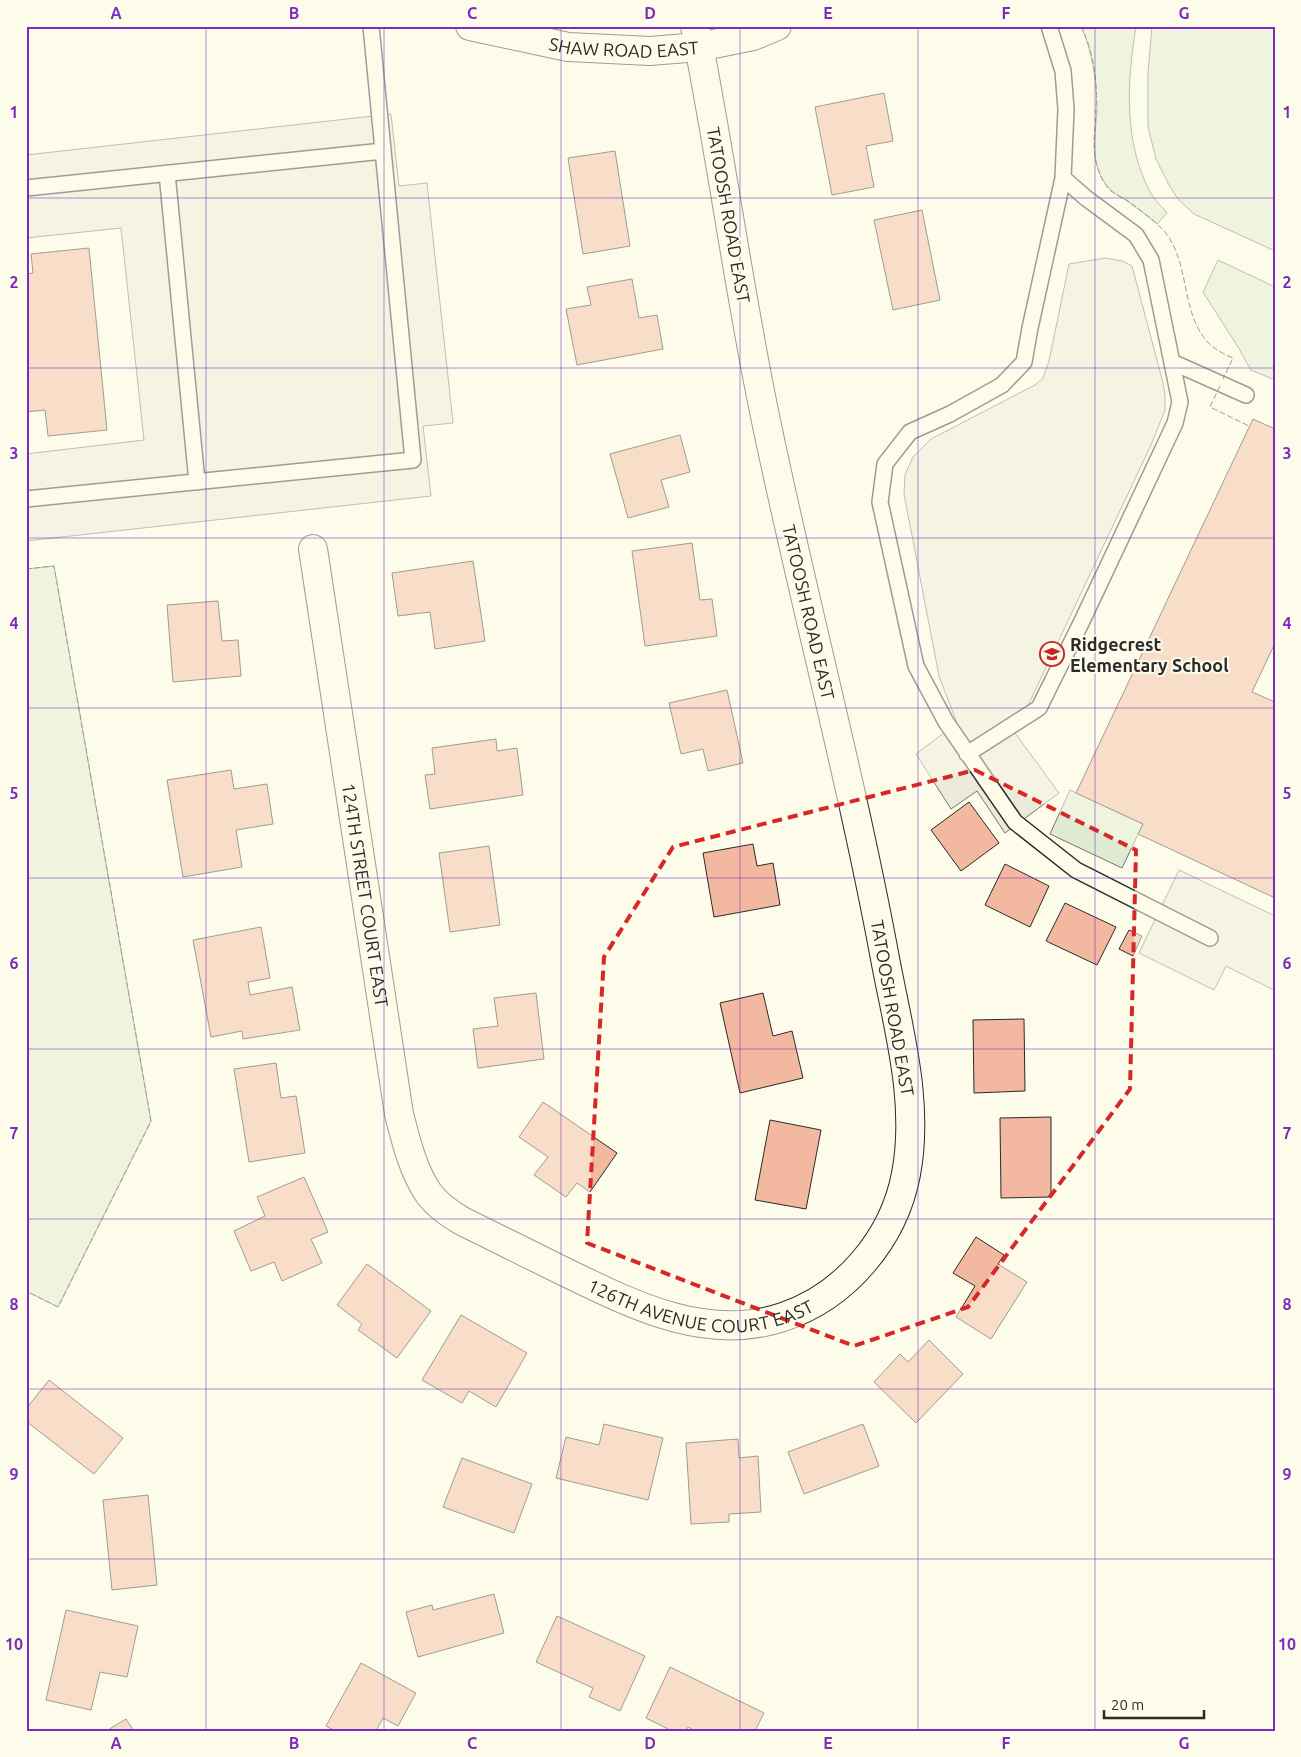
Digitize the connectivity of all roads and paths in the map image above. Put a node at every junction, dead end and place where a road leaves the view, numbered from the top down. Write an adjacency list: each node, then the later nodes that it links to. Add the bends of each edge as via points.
1 (370, 26): 6 (lane)
2 (470, 26): 5 (street, SHAW ROAD EAST, via 568,47 650,51)
3 (777, 26): 5 (street, SHAW ROAD EAST, via 753,36)
4 (1049, 26): 8 (lane, via 1063,70 1066,109)
5 (697, 37): 17 (street, TATOOSH ROAD EAST, via 764,414 872,888 909,1089 912,1128)
6 (383, 152): 7 (lane); 12 (lane, via 413,460)
7 (167, 173): 9 (lane); 12 (lane)
8 (1063, 178): 10 (lane, via 1136,236 1151,260); 15 (lane, via 1024,362 1002,384 950,414 910,432 885,464 880,502 916,666)
9 (26, 188)
10 (1172, 362): 11 (lane); 15 (lane, via 1180,402 1175,423 1039,708)
11 (1246, 395)
12 (197, 482): 13 (lane)
13 (26, 499)
14 (313, 549): 18 (street, 124TH STREET COURT EAST, via 399,1114 416,1170 430,1194 445,1210)
15 (967, 754): 16 (lane, via 1015,822 1076,870)
16 (1210, 938)
17 (900, 1198): 18 (street, 126TH AVENUE COURT EAST, via 891,1222 868,1256 837,1287 817,1301 781,1318 726,1326 680,1320 631,1304)
18 (462, 1221)

